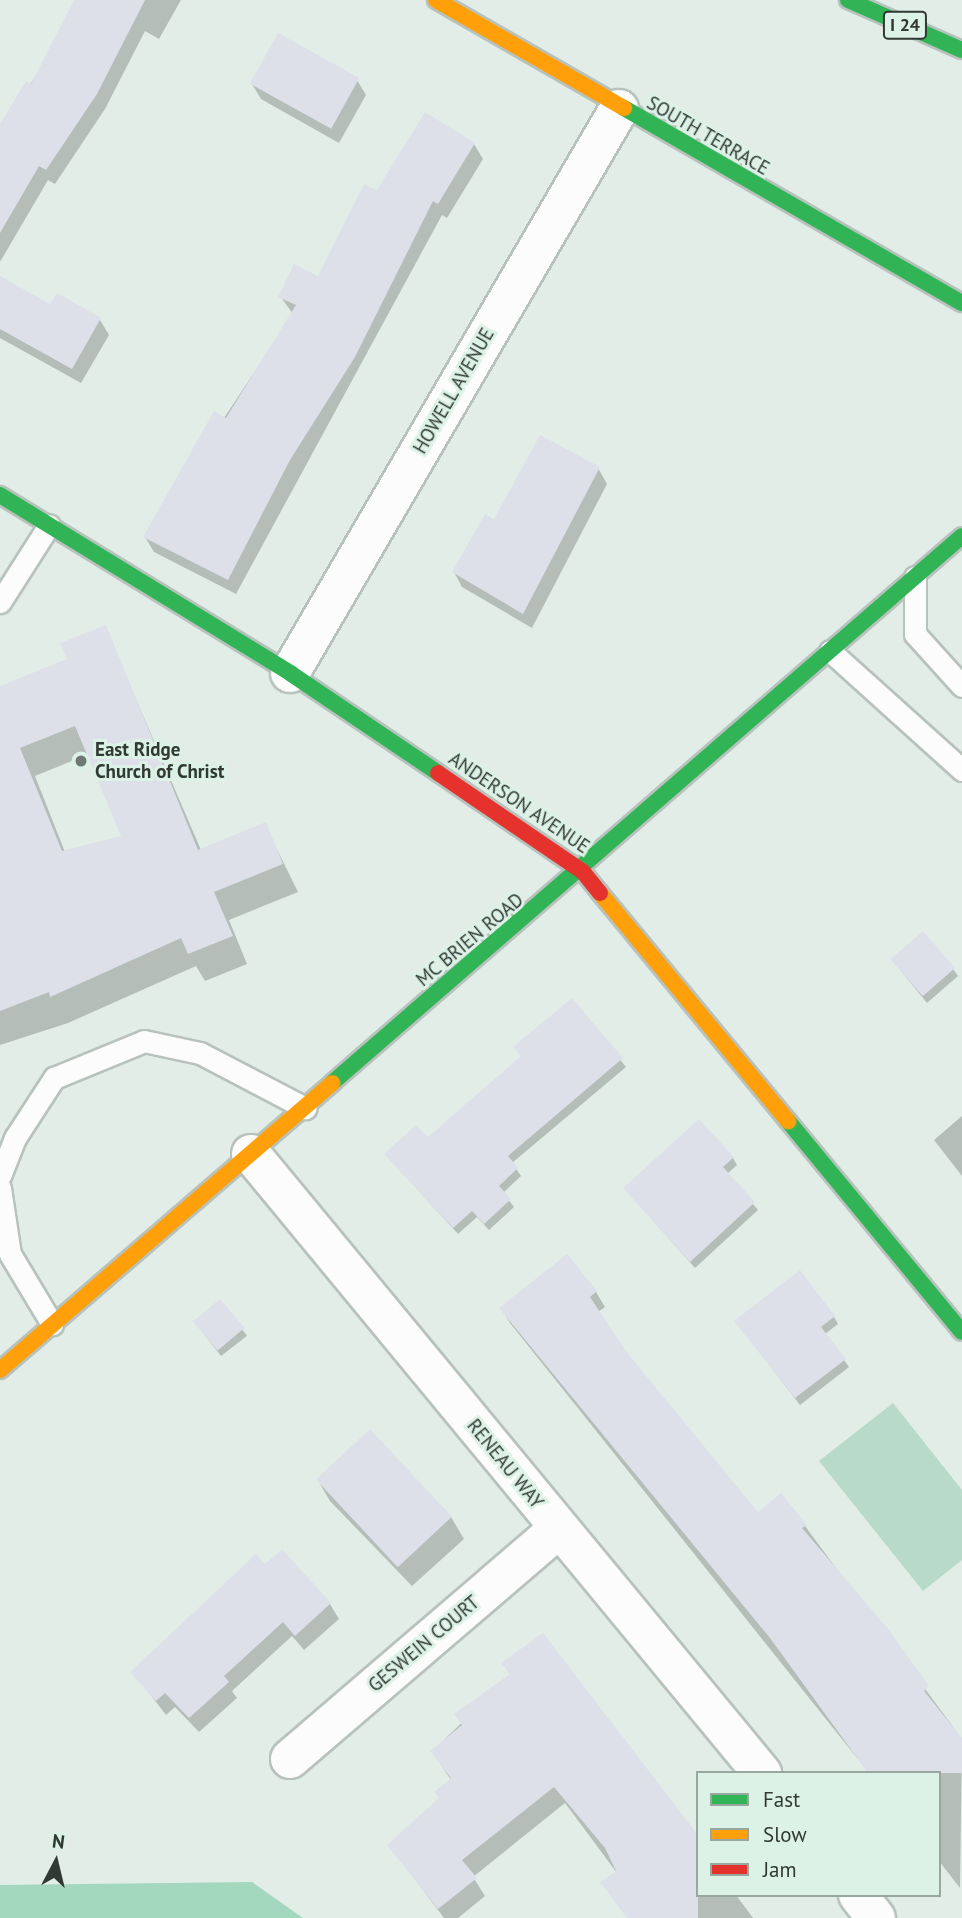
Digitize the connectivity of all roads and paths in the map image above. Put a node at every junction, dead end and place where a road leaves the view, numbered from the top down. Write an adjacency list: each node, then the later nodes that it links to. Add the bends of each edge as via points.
1 (436, 0): 4 (main road, SOUTH TERRACE)
2 (848, 0): 3 (main road, I 24)
3 (962, 50)
4 (619, 109): 5 (main road, SOUTH TERRACE); 12 (street, HOWELL AVENUE)
5 (962, 303)
6 (0, 495): 7 (main road, ANDERSON AVENUE)
7 (49, 525): 10 (lane); 12 (main road, ANDERSON AVENUE)
8 (962, 536): 9 (main road, MC BRIEN ROAD)
9 (915, 577): 11 (main road, MC BRIEN ROAD); 13 (lane, via 915,634)
10 (0, 602)
11 (830, 651): 14 (lane); 15 (main road, MC BRIEN ROAD)
12 (290, 673): 15 (main road, ANDERSON AVENUE)
13 (962, 686)
14 (962, 770)
15 (583, 872): 16 (main road, MC BRIEN ROAD); 21 (main road, ANDERSON AVENUE)
16 (304, 1108): 17 (main road, MC BRIEN ROAD); 18 (lane, via 200,1053 144,1041 54,1078)
17 (251, 1154): 20 (main road, MC BRIEN ROAD); 23 (street, RENEAU WAY)
18 (2, 1164)
19 (0, 1188): 20 (lane, via 10,1254)
20 (52, 1324): 22 (main road, MC BRIEN ROAD)
21 (962, 1332)
22 (0, 1370)
23 (558, 1529): 24 (street, GESWEIN COURT); 25 (street, RENEAU WAY)
24 (290, 1759)
25 (760, 1771)
26 (860, 1897): 27 (street)
27 (876, 1918)

